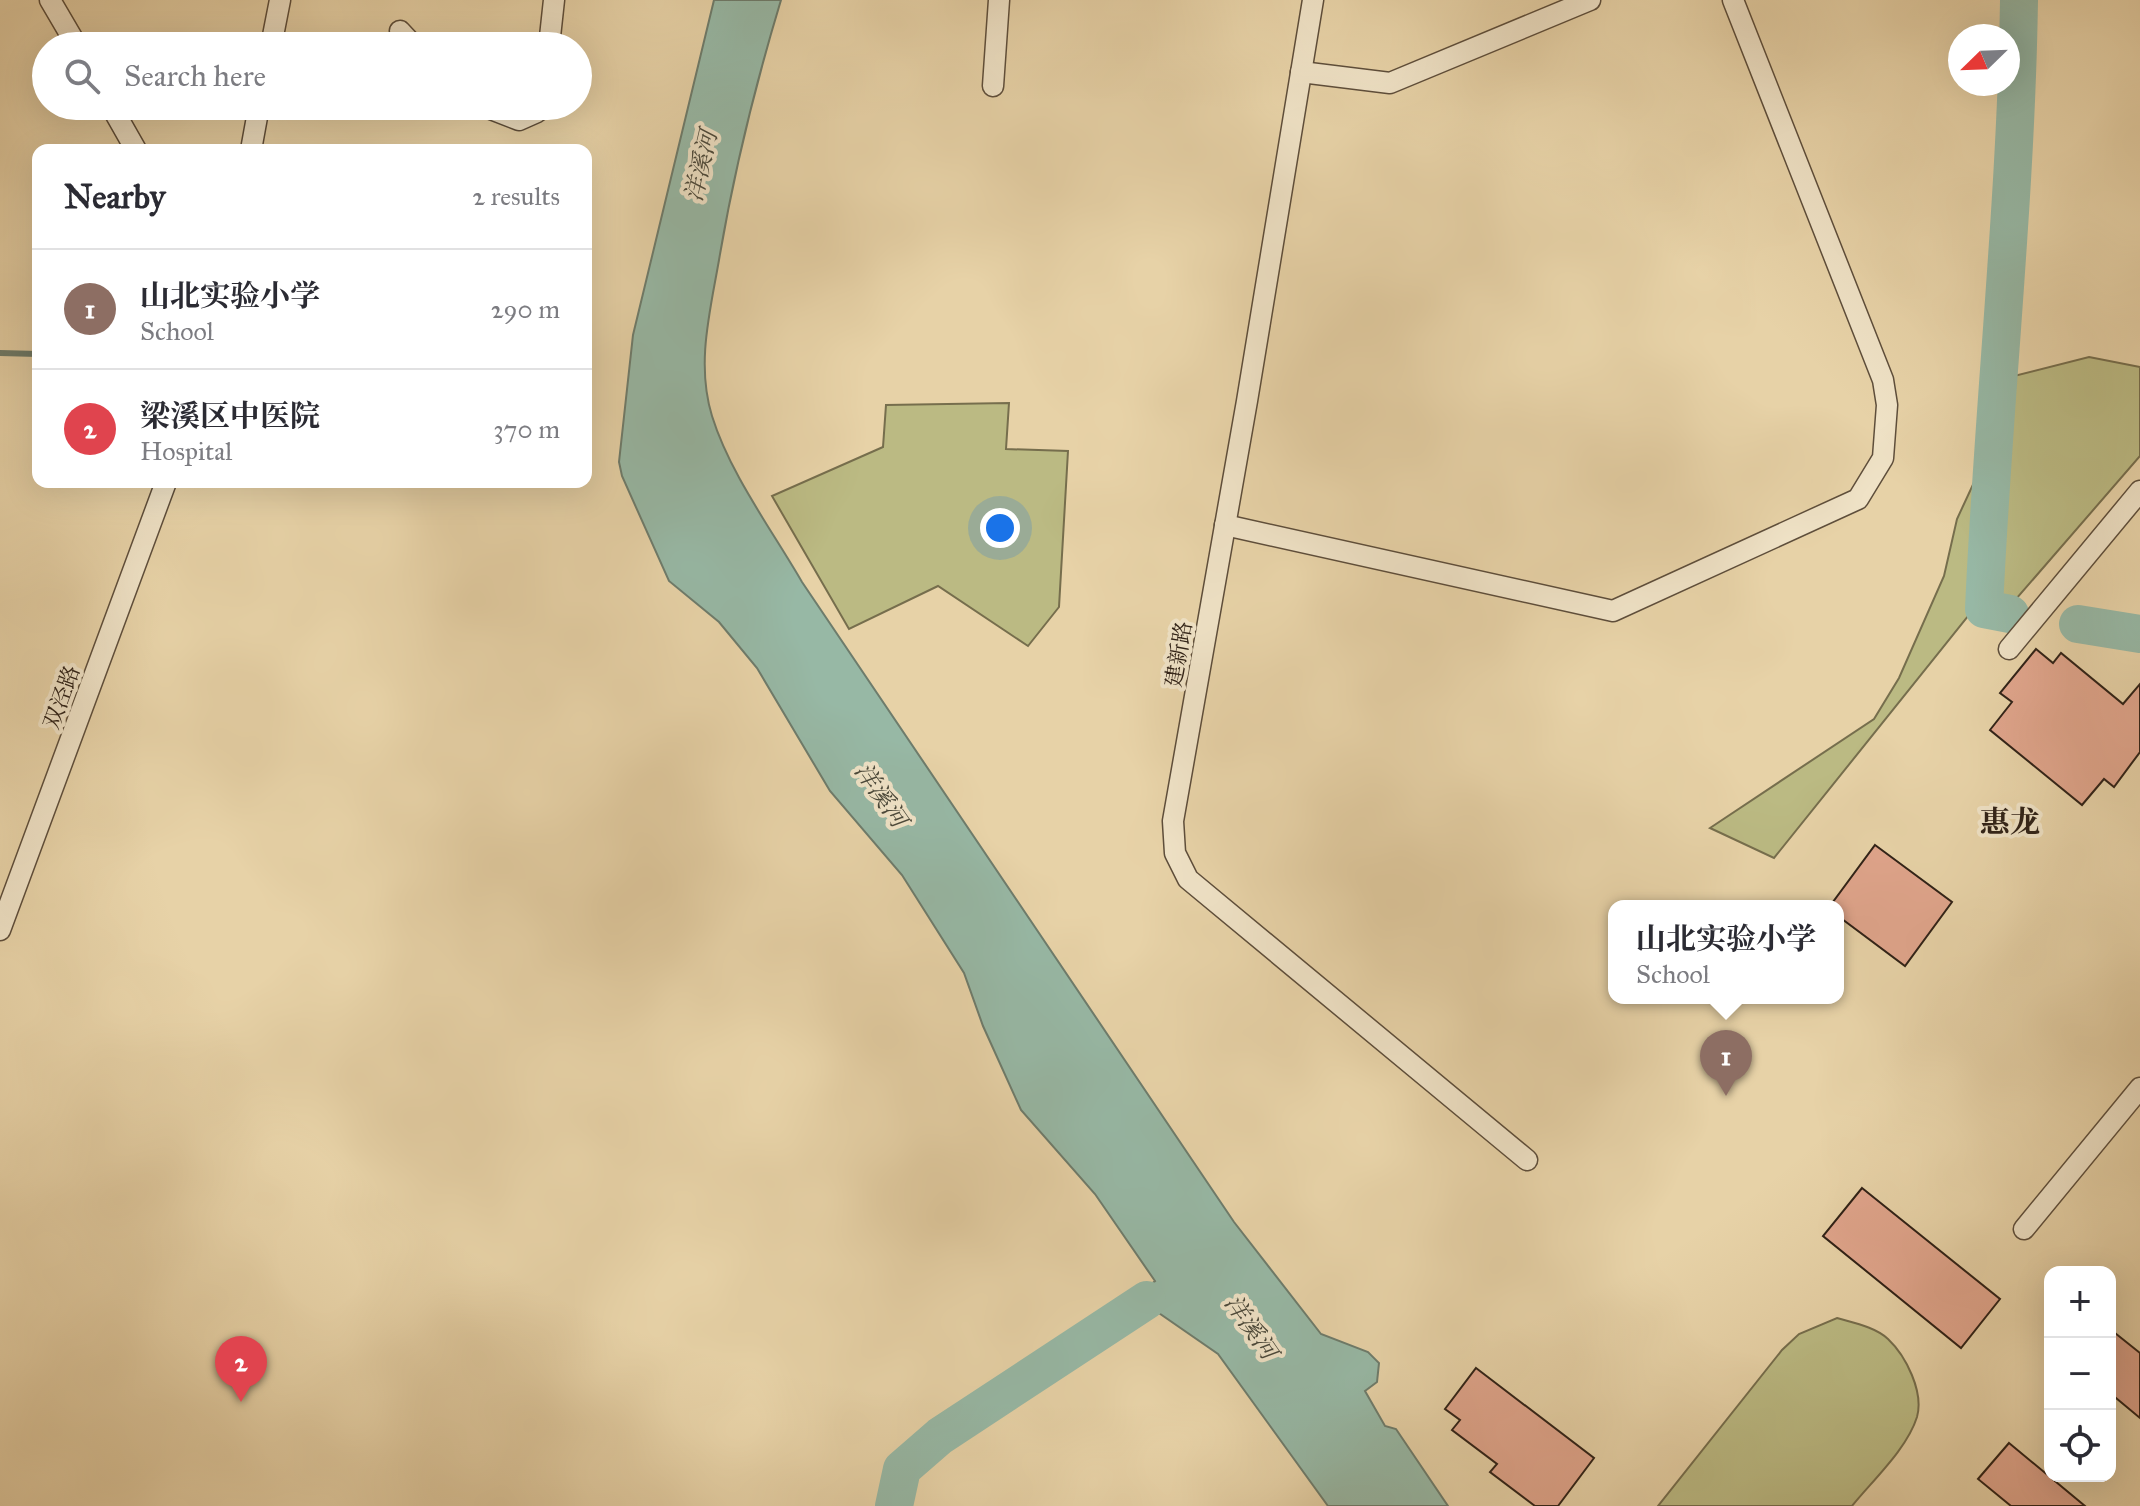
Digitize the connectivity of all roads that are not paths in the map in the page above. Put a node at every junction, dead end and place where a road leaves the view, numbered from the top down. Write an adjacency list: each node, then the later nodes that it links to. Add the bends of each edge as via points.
1 (50, 0): 8 (street)
2 (280, 0): 9 (street)
3 (554, 0): 10 (street)
4 (999, 0): 12 (street)
5 (1313, 0): 11 (street, 建新路)
6 (1590, 0): 11 (street, via 1390,83)
7 (1733, 0): 19 (street, via 1883,380 1883,458 1858,499 1613,611)
8 (69, 32)
9 (274, 32)
10 (551, 32)
11 (1301, 72): 19 (street, 建新路)
12 (993, 86)
13 (119, 120): 15 (street)
14 (256, 120): 16 (street)
15 (133, 144)
16 (252, 144)
17 (164, 488): 21 (street, 双泾路)
18 (2140, 491): 20 (street)
19 (1225, 525): 23 (street, 建新路, via 1173,821 1175,853 1188,879)
20 (2009, 649)
21 (0, 930)
22 (2140, 1088): 24 (street)
23 (1527, 1160)
24 (2024, 1229)

